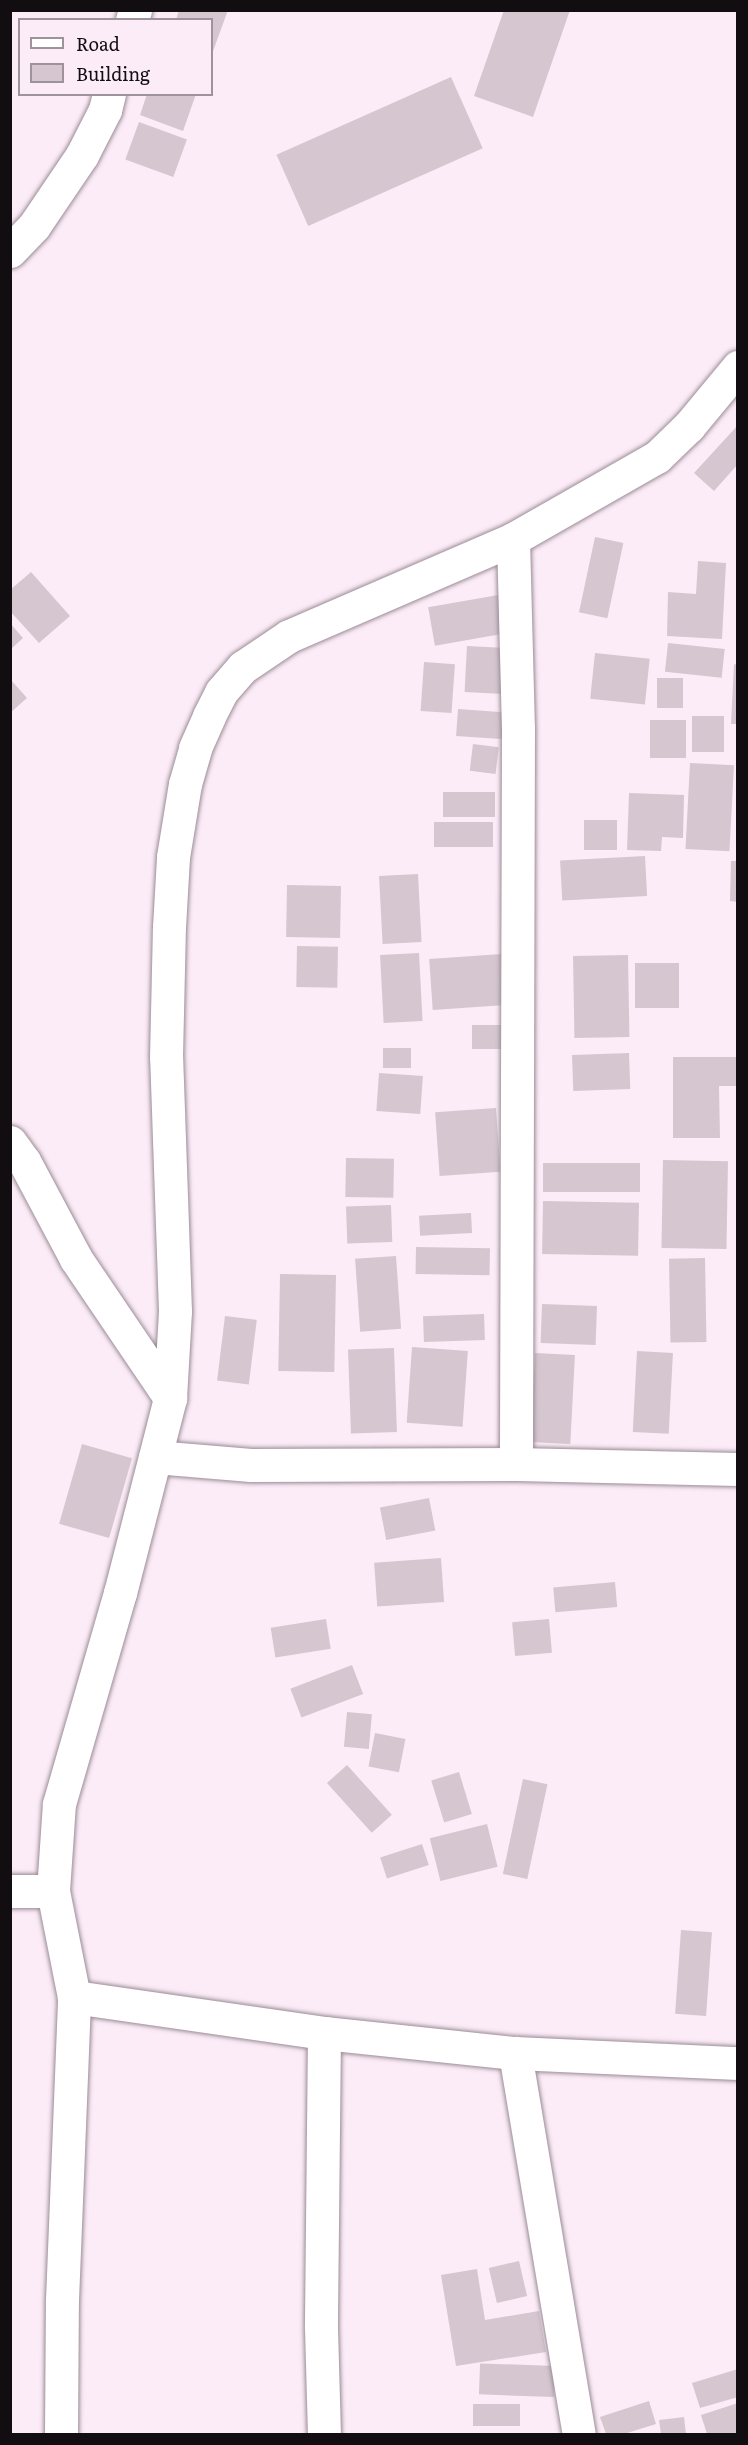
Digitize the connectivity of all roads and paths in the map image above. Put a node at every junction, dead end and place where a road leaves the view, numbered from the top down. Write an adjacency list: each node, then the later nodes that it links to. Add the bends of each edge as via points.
1 (108, 96): 2 (street, via 82,155 34,226)
2 (10, 251)
3 (738, 367): 4 (street, via 689,426 657,457)
4 (513, 539): 6 (street, via 289,636 243,667 221,692 195,748 173,857 169,927 166,1057 175,1311); 8 (street, via 518,729)
5 (10, 1142): 6 (street, via 76,1259)
6 (170, 1398): 7 (street)
7 (155, 1457): 8 (street, via 251,1465); 11 (street, via 59,1804)
8 (516, 1464): 9 (street)
9 (738, 1469)
10 (10, 1891): 11 (street)
11 (53, 1891): 12 (street)
12 (74, 1997): 13 (street); 16 (street)
13 (324, 2033): 14 (street); 17 (street)
14 (515, 2053): 15 (street); 18 (street)
15 (738, 2063)
16 (61, 2434)
17 (324, 2434)
18 (579, 2434)

